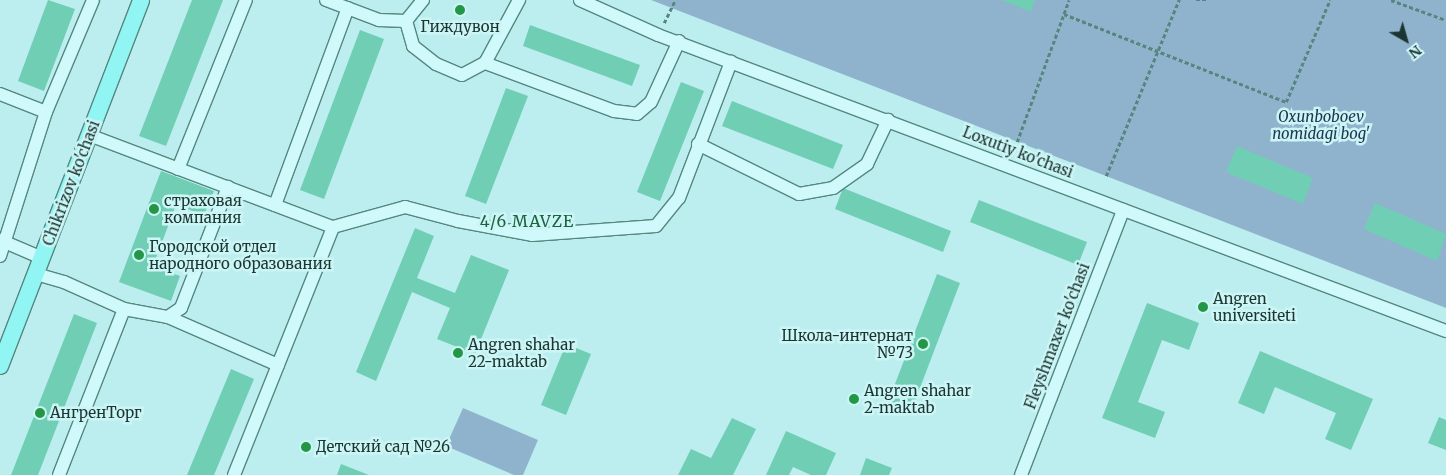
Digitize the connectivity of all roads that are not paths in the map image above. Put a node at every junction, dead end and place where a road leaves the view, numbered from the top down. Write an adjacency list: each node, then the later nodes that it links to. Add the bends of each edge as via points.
1 (93, 0): 14 (street)
2 (141, 0): 16 (main road, Chikrizov ko'chasi)
3 (246, 0): 18 (street)
4 (326, 0): 8 (street)
5 (423, 0): 9 (street)
6 (519, 0): 12 (street)
7 (580, 0): 10 (street, Loxutiy ko'chasi)
8 (348, 8): 9 (street, via 379,20); 20 (street)
9 (406, 21): 12 (street, via 413,46 436,64 462,74)
10 (679, 41): 11 (street, Loxutiy ko'chasi); 12 (street, via 651,102 637,114 614,111)
11 (730, 62): 15 (street, Loxutiy ko'chasi); 17 (street)
12 (485, 63)
13 (0, 94): 14 (street)
14 (46, 112): 23 (street)
15 (888, 120): 17 (street, via 880,142 866,164 833,188 799,194); 21 (street, Loxutiy ko'chasi)
16 (89, 135): 18 (street); 25 (main road, Chikrizov ko'chasi)
17 (698, 144): 22 (street, via 679,198 656,226 532,235 405,207)
18 (178, 169): 19 (street)
19 (228, 187): 20 (street); 27 (street, via 181,308)
20 (275, 205): 22 (street)
21 (1123, 210): 28 (street, Loxutiy ko'chasi); 33 (street, Fleyshmaxer ko'chasi)
22 (333, 227): 29 (street)
23 (3, 241): 24 (street); 25 (street)
24 (0, 256)
25 (39, 266): 26 (street, via 64,282); 30 (main road, Chikrizov ko'chasi)
26 (124, 309): 27 (street); 31 (street)
27 (168, 318): 29 (street)
28 (1446, 331)
29 (278, 365): 32 (street)
30 (0, 366)
31 (59, 475)
32 (234, 475)
33 (1020, 475)

